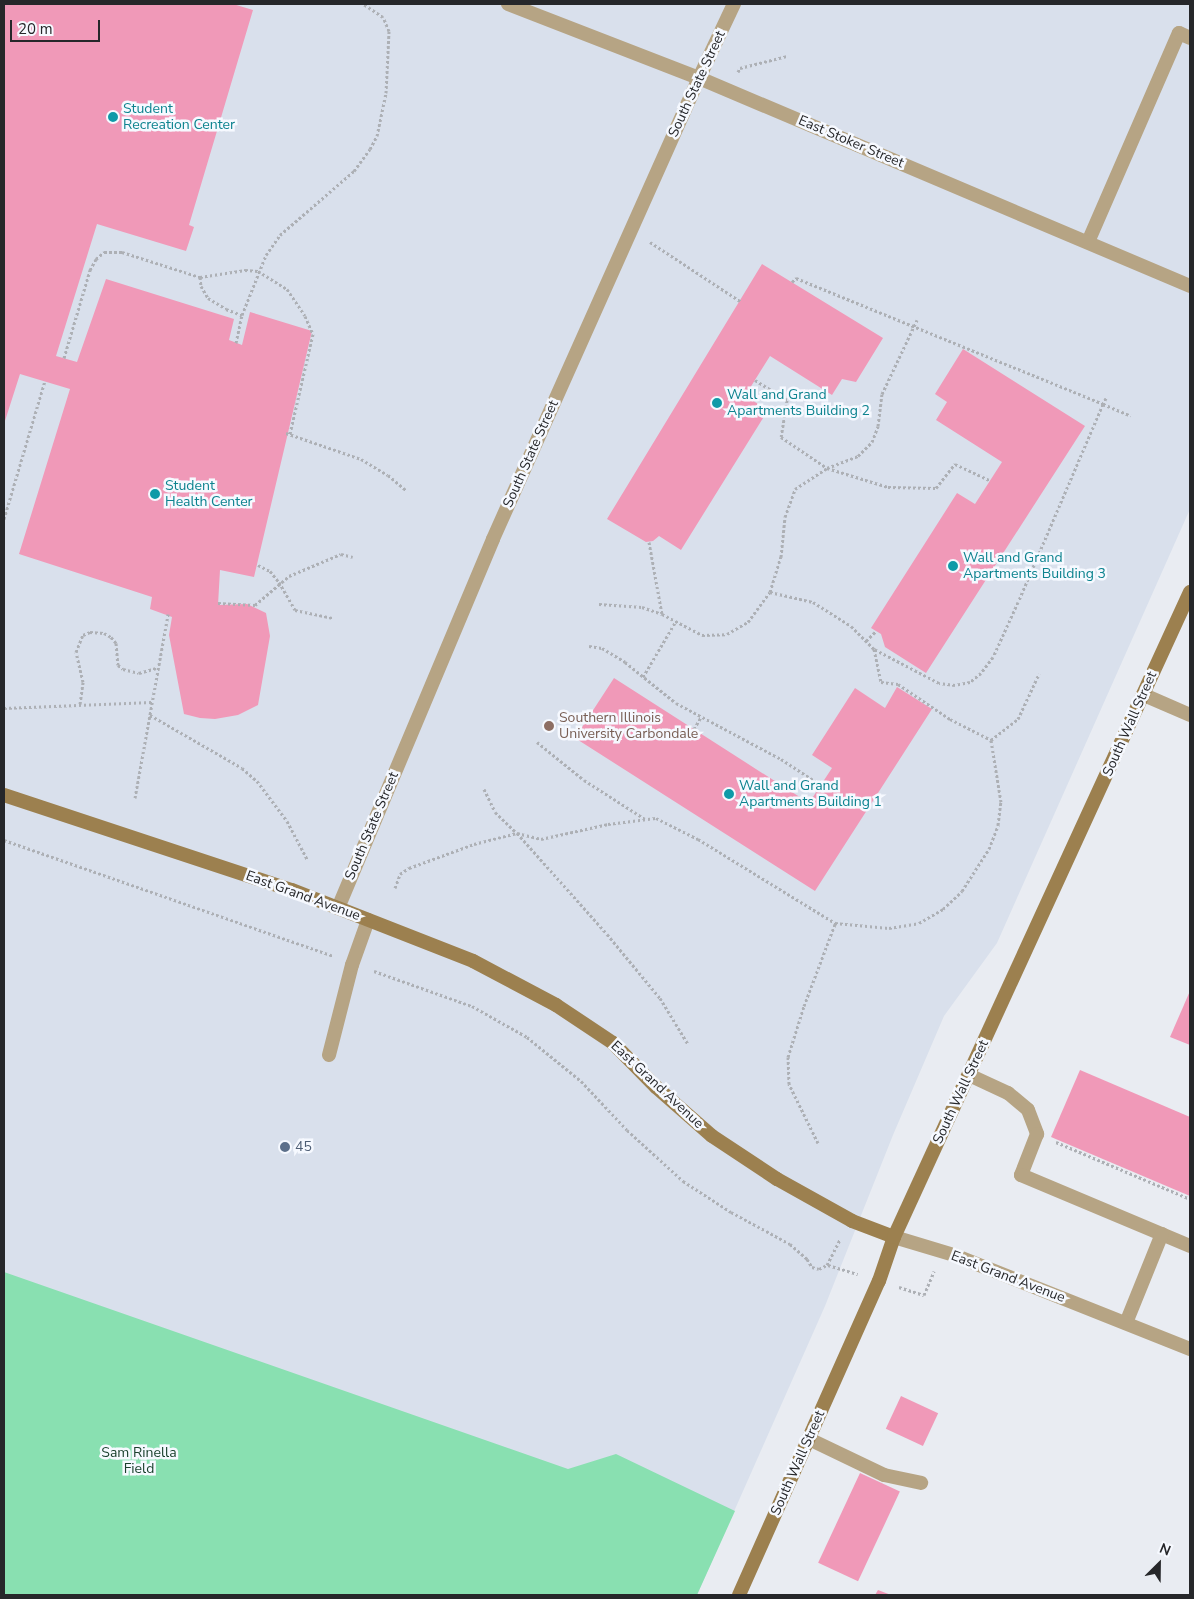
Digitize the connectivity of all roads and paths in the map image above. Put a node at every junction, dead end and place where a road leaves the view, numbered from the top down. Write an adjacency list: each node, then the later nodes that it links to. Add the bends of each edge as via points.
1 (364, 4): 10 (path, via 383,17 389,31 386,93 377,136 354,171 280,235)
2 (508, 4): 6 (street, East Stoker Street)
3 (734, 4): 6 (street, South State Street)
4 (1190, 38): 9 (street, via 1180,33)
5 (787, 56): 7 (path, via 740,68)
6 (699, 78): 7 (street, East Stoker Street); 8 (street, South State Street)
7 (729, 90): 9 (street, East Stoker Street)
8 (631, 230): 14 (path); 67 (street, South State Street, via 493,539)
9 (1088, 242): 13 (street, East Stoker Street)
10 (258, 271): 11 (path); 15 (path); 27 (path, via 287,289 313,334 288,433 361,459)
11 (200, 277): 15 (path, via 208,298); 19 (path, via 122,252 104,252 90,270)
12 (792, 282): 17 (path, via 796,278)
13 (1190, 286)
14 (740, 301)
15 (242, 315): 18 (path)
16 (917, 320): 17 (path)
17 (912, 328): 23 (path); 25 (path, via 882,394 878,426 872,442 858,456)
18 (236, 343)
19 (64, 358)
20 (755, 380): 25 (path, via 786,400 780,437)
21 (45, 381): 28 (path)
22 (1106, 398): 23 (path)
23 (1103, 404): 24 (path); 44 (path, via 1018,602 993,657 981,673 970,682 955,685 939,683)
24 (1131, 416)
25 (827, 468): 26 (path, via 888,487 936,488 954,464); 33 (path, via 795,489 784,517 781,557)
26 (990, 480)
27 (406, 490)
28 (4, 519)
29 (649, 542): 38 (path)
30 (354, 557): 32 (path, via 341,554)
31 (258, 565): 32 (path, via 270,571)
32 (279, 582): 35 (path, via 255,605); 39 (path, via 295,610)
33 (770, 592): 40 (path, via 748,622 727,634 702,634); 42 (path, via 813,602 851,626)
34 (1190, 592): 48 (main road, South Wall Street)
35 (218, 603)
36 (599, 604): 38 (path, via 642,608)
37 (168, 614): 45 (path)
38 (662, 614): 40 (path)
39 (332, 618)
40 (676, 621): 47 (path)
41 (876, 631): 42 (path)
42 (866, 641): 44 (path)
43 (589, 646): 47 (path, via 609,652)
44 (874, 649): 56 (path, via 881,682 898,684 950,719)
45 (157, 668): 49 (path); 50 (path, via 139,673 123,670 118,665 116,643 111,637 104,632 83,635 76,652 83,682)
46 (1039, 674): 56 (path, via 1018,719)
47 (643, 677): 54 (path, via 676,703)
48 (1144, 694): 53 (street); 74 (main road, South Wall Street)
49 (152, 702): 50 (path); 52 (path)
50 (80, 704): 51 (path)
51 (4, 708)
52 (150, 715): 61 (path); 65 (path, via 242,768 257,781 287,821)
53 (1190, 715)
54 (701, 717): 55 (path); 58 (path, via 781,759)
55 (694, 729)
56 (991, 740): 69 (path, via 1002,802 998,825 989,849 962,890 943,909 919,923 889,928)
57 (537, 742): 62 (path, via 584,780)
58 (821, 785)
59 (484, 789): 63 (path, via 495,812)
60 (4, 795): 67 (main road, East Grand Avenue)
61 (135, 798)
62 (645, 820): 63 (path, via 608,824 541,839); 69 (path, via 656,818 698,839)
63 (517, 833): 66 (path, via 474,844 409,868 400,874); 72 (path, via 660,998)
64 (4, 840): 70 (path)
65 (307, 859)
66 (395, 888)
67 (338, 908): 68 (main road, East Grand Avenue)
68 (368, 920): 73 (street, via 352,965); 78 (main road, East Grand Avenue, via 473,962 556,1005 613,1043 656,1087 712,1136 777,1179)
69 (836, 923): 76 (path, via 788,1057 789,1084)
70 (314, 949)
71 (381, 973): 78 (path, via 472,1006 527,1037 581,1081 627,1130 683,1181 790,1244 812,1267 819,1269 832,1259)
72 (688, 1044)
73 (329, 1055)
74 (969, 1075): 79 (street, via 1008,1093 1028,1110 1036,1134 1021,1175); 80 (main road, South Wall Street)
75 (1051, 1140): 77 (path)
76 (818, 1143)
77 (1190, 1199)
78 (849, 1219): 80 (main road, East Grand Avenue)
79 (1162, 1234): 81 (street); 82 (street)
80 (894, 1237): 82 (street, East Grand Avenue, via 954,1255); 84 (main road, South Wall Street, via 879,1281)
81 (1190, 1246)
82 (1126, 1323): 83 (street, East Grand Avenue)
83 (1190, 1349)
84 (809, 1440): 85 (street, via 884,1475); 86 (main road, South Wall Street)
85 (921, 1483)
86 (739, 1595)

